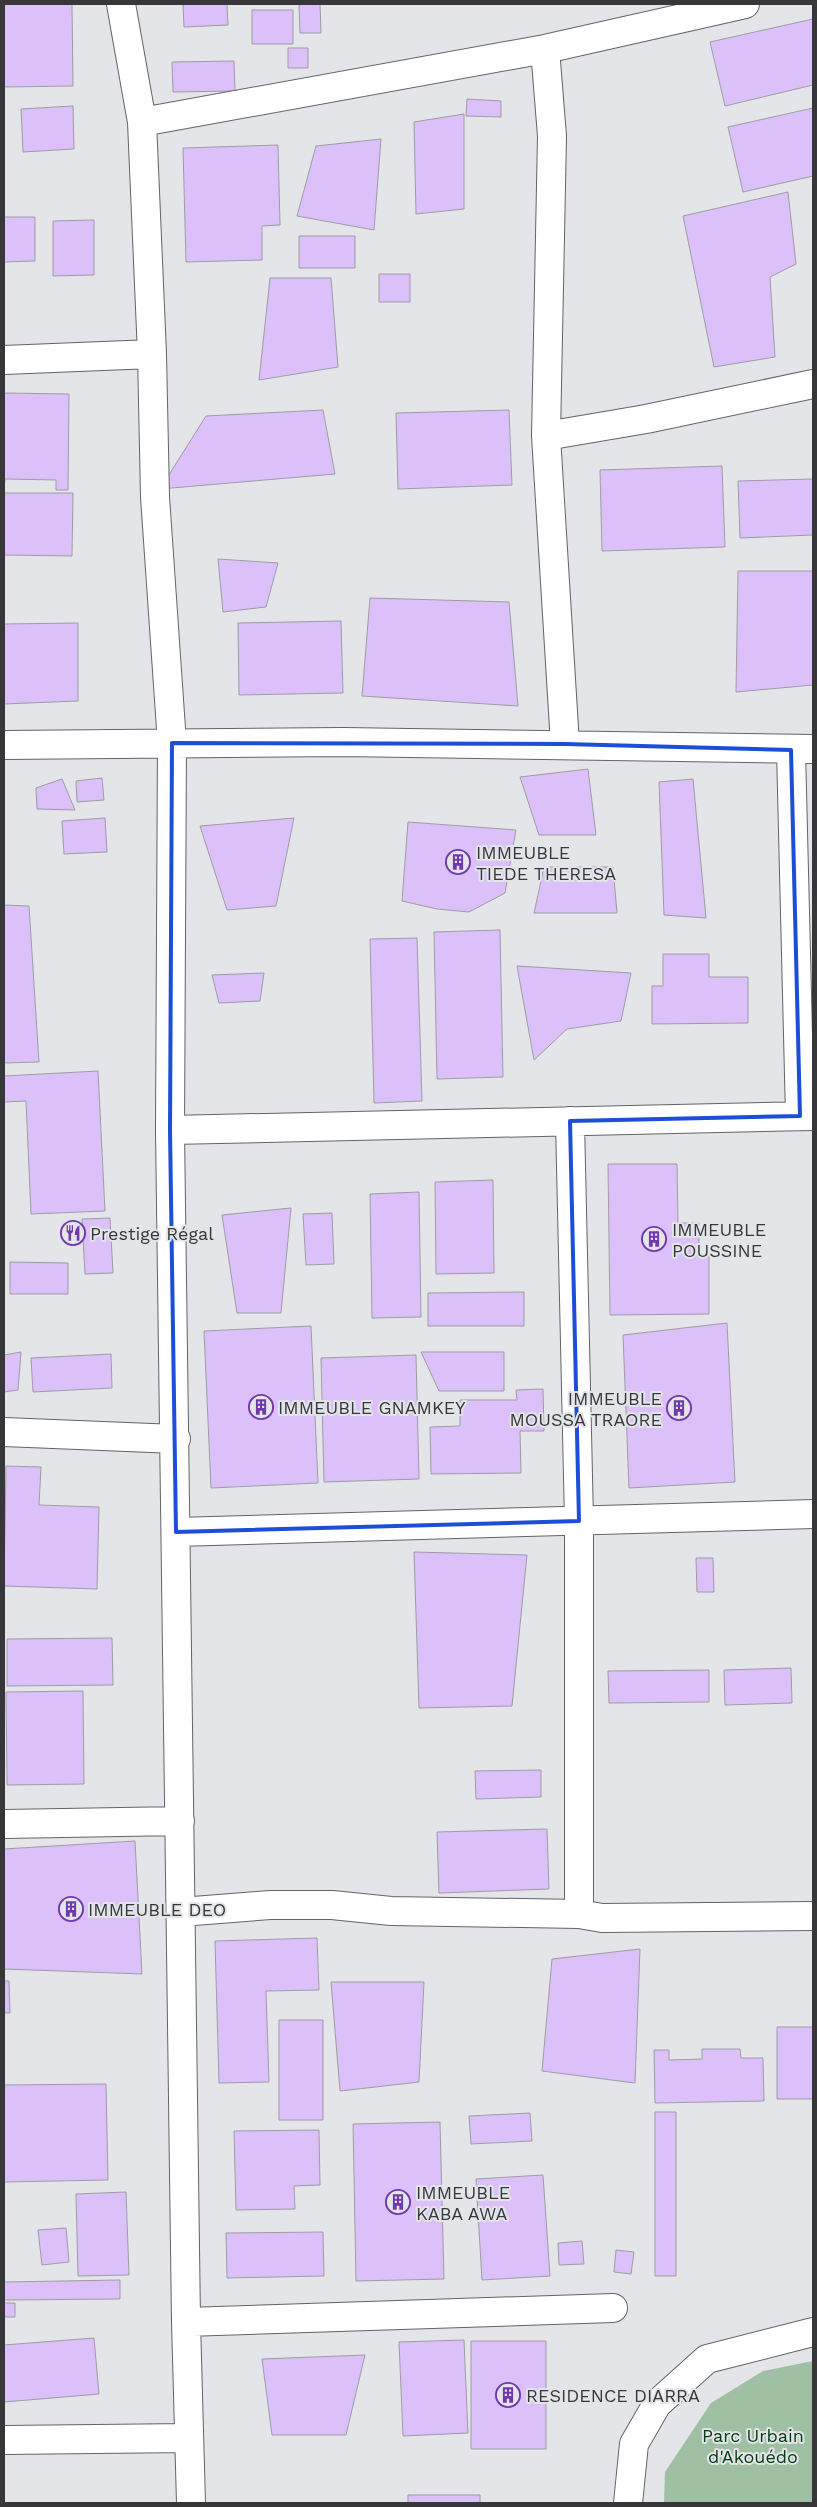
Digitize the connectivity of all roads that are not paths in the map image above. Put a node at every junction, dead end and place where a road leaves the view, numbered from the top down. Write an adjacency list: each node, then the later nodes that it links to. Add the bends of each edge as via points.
1 (121, 4): 4 (street)
2 (745, 4): 3 (street)
3 (546, 50): 4 (street); 8 (street, via 552,136)
4 (142, 122): 5 (street)
5 (152, 354): 6 (street); 9 (street, via 155,496)
6 (4, 360)
7 (813, 384): 8 (street)
8 (546, 436): 10 (street)
9 (172, 743): 10 (street); 11 (street); 15 (street)
10 (565, 744): 12 (street)
11 (4, 745)
12 (802, 750): 13 (street)
13 (807, 1116): 14 (street)
14 (570, 1121): 15 (street); 19 (street)
15 (170, 1130): 17 (street)
16 (4, 1432): 17 (street)
17 (176, 1440): 20 (street)
18 (813, 1514): 19 (street)
19 (579, 1521): 20 (street); 24 (street)
20 (176, 1532): 21 (street)
21 (180, 1822): 22 (street); 23 (street)
22 (4, 1824)
23 (181, 1912): 24 (street, via 270,1905 332,1905 391,1911); 27 (street)
24 (579, 1914): 25 (street, via 602,1918)
25 (813, 1916)
26 (612, 2308): 27 (street)
27 (186, 2322): 29 (street)
28 (813, 2332): 32 (street, via 707,2359 657,2404 634,2444)
29 (188, 2438): 30 (street); 31 (street)
30 (4, 2440)
31 (191, 2503)
32 (628, 2503)

